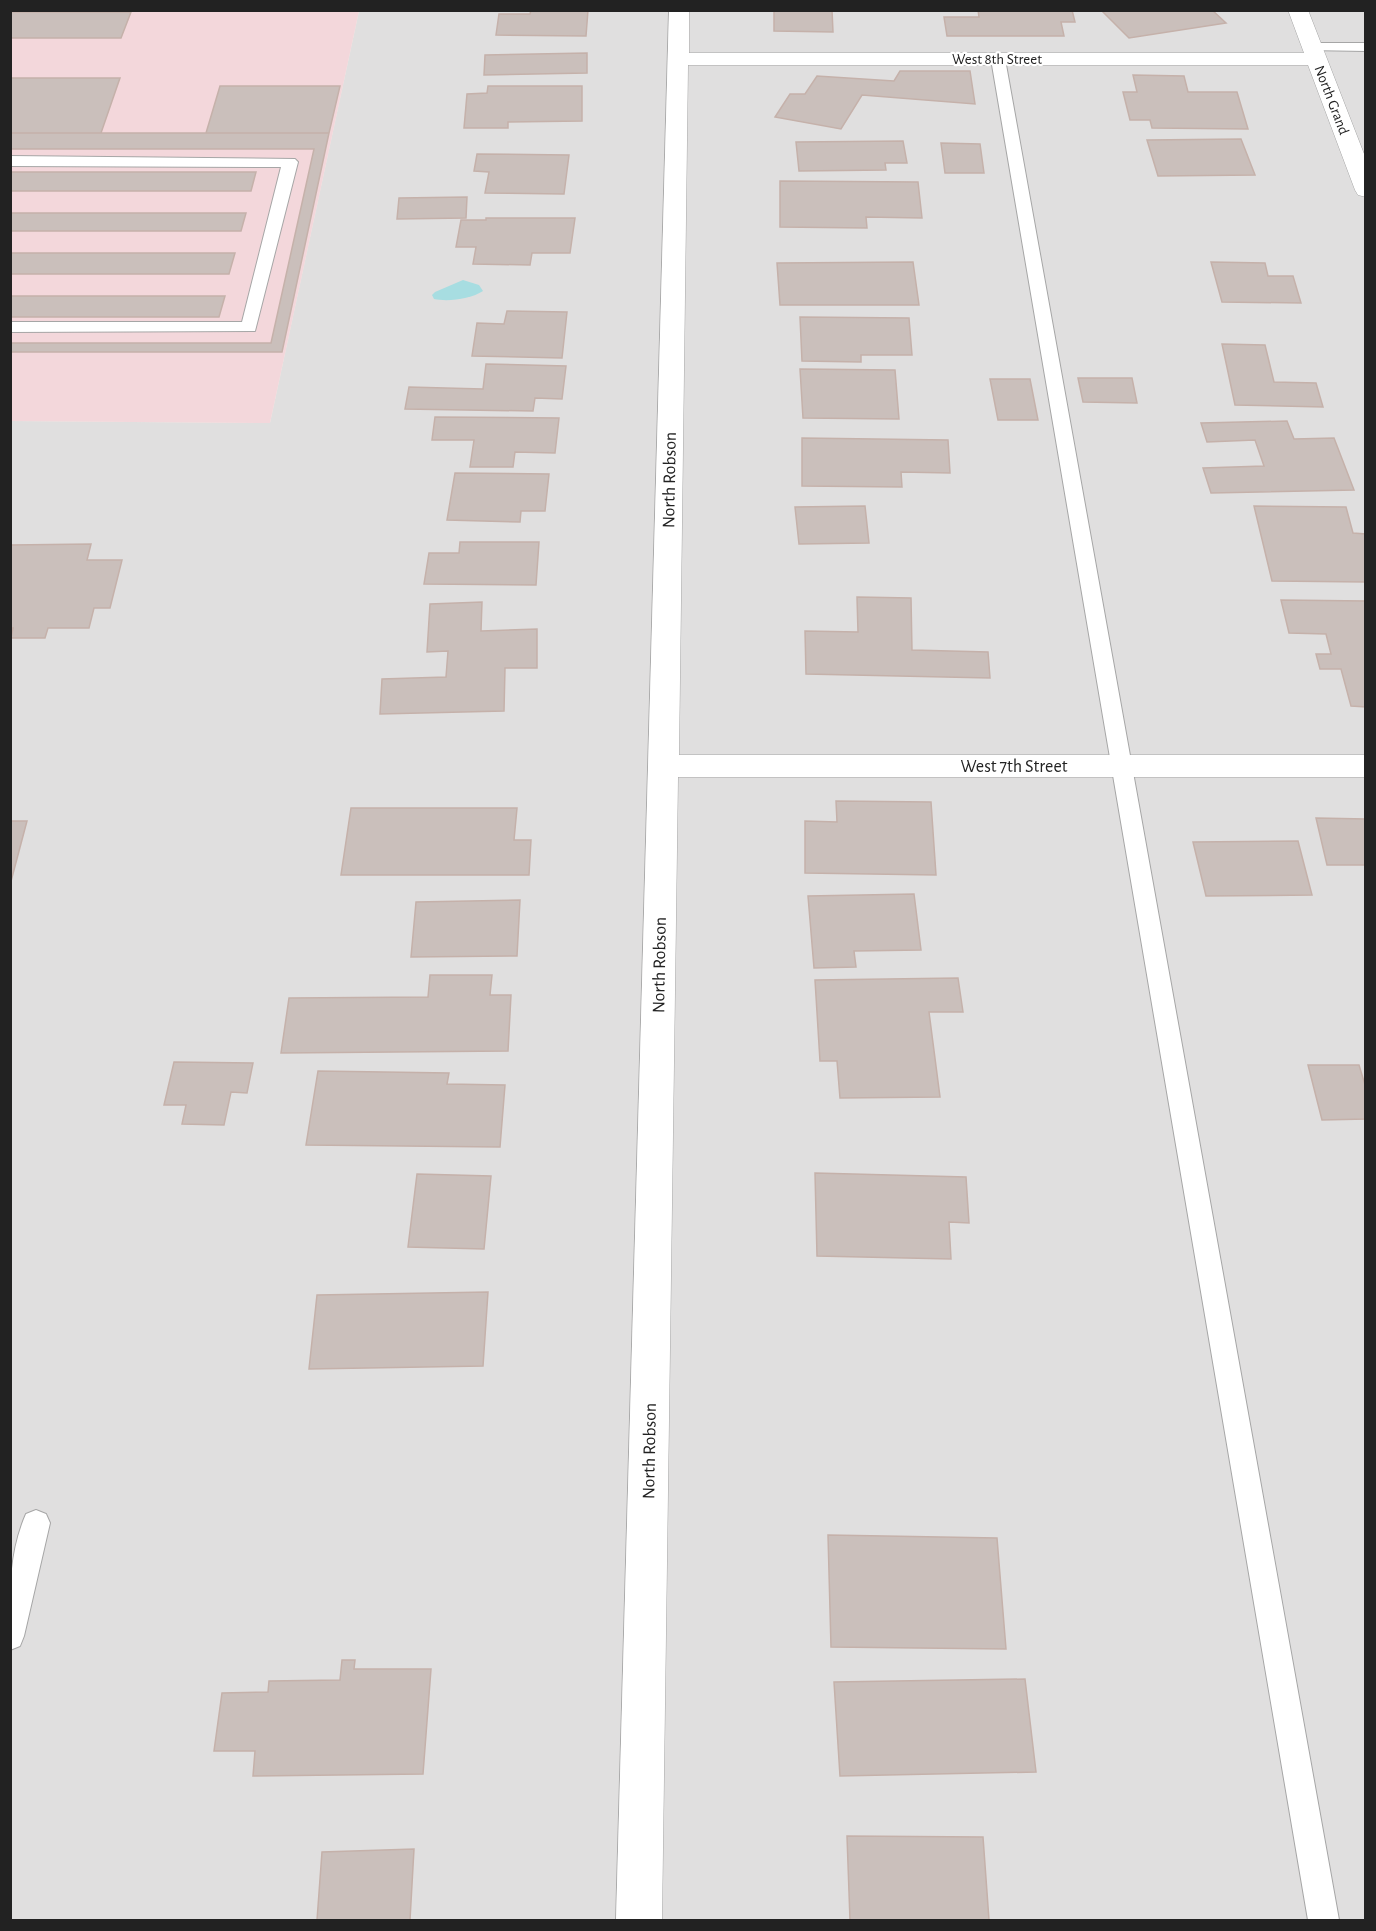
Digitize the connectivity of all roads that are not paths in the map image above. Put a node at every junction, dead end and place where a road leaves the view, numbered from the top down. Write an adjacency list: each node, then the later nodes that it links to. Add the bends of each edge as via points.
1 (680, 10): 5 (street, North Robson)
2 (1298, 10): 4 (street, North Grand)
3 (1365, 47): 4 (lane)
4 (1314, 53): 6 (street, West 8th Street); 8 (street, North Grand)
5 (678, 59): 6 (street, West 8th Street); 10 (street, North Robson)
6 (998, 59): 11 (lane)
7 (10, 161): 9 (lane, via 290,162 249,327)
8 (1364, 180)
9 (10, 327)
10 (663, 766): 11 (street, West 7th Street); 15 (street, North Robson)
11 (1123, 766): 12 (street, West 7th Street); 16 (lane)
12 (1365, 766)
13 (36, 1523): 14 (lane)
14 (10, 1636)
15 (639, 1920)
16 (1324, 1920)

